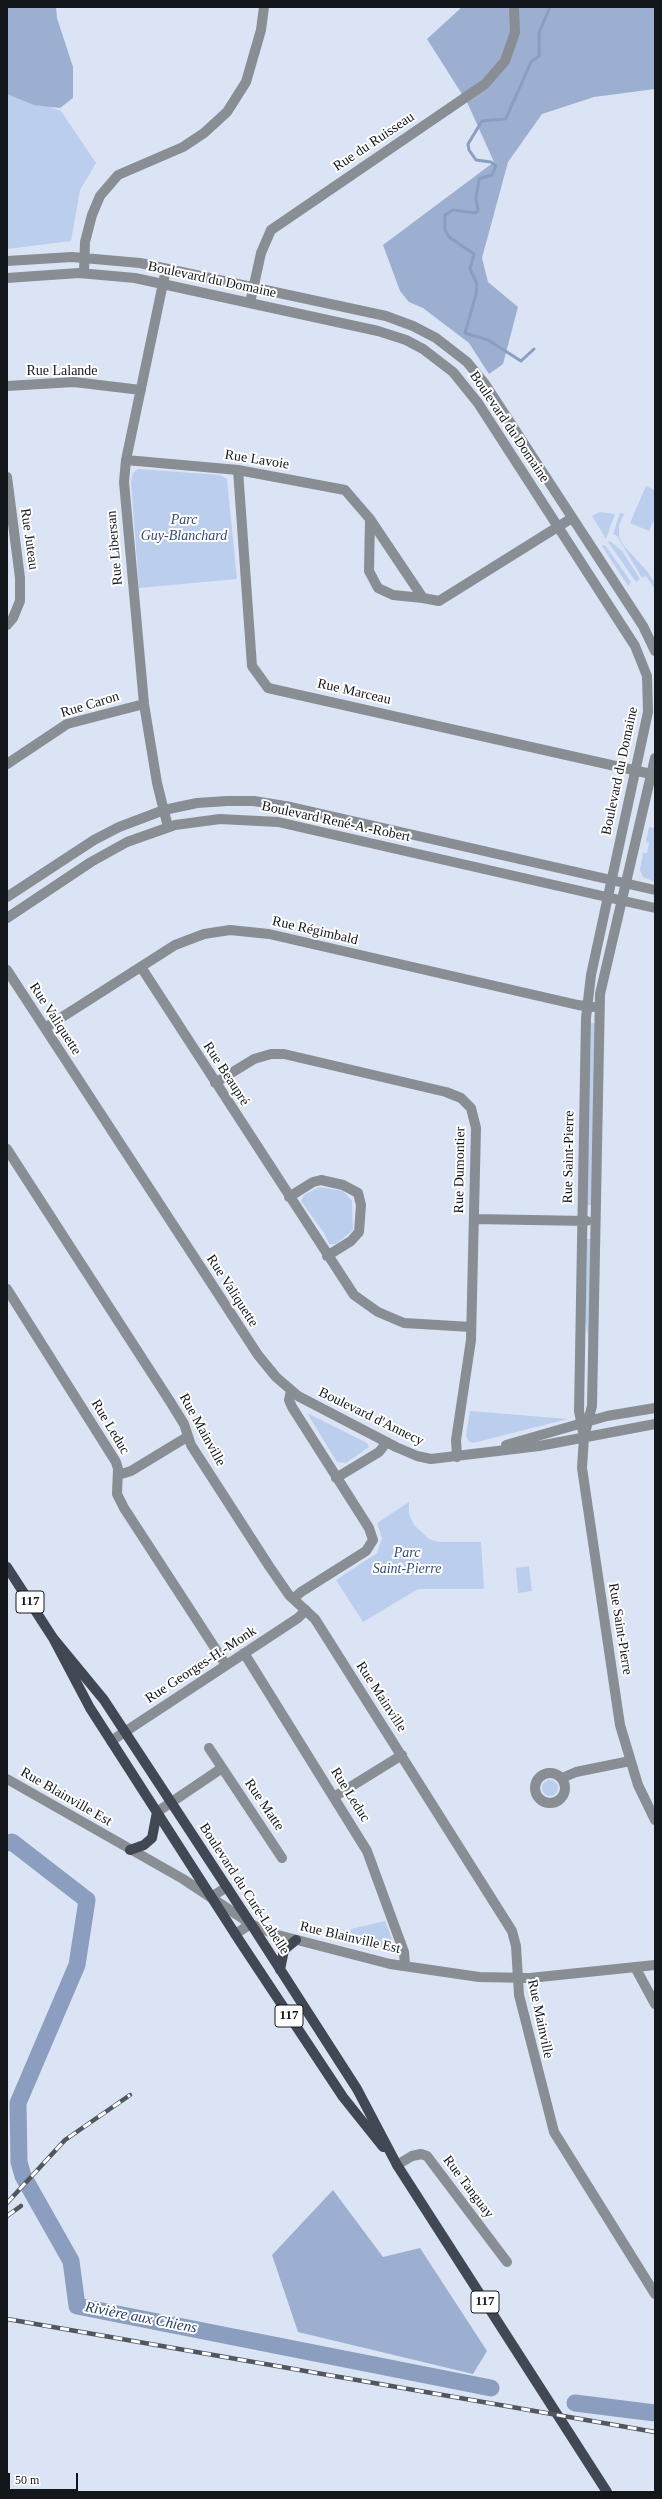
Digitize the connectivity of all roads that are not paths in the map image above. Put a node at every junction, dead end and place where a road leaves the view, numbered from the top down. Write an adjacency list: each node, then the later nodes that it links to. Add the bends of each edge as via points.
1 (264, 7): 3 (street, via 261,30 250,70 236,100 222,118 198,138 177,150 123,172 110,182 94,208)
2 (514, 7): 9 (street, Rue du Ruisseau, via 515,32 505,62 498,72 486,84 271,230 261,253)
3 (84, 257): 4 (street, Boulevard du Domaine); 5 (street, Boulevard du Domaine, via 129,261); 6 (street)
4 (7, 261)
5 (166, 269): 8 (street, Rue Libersan); 9 (street, Boulevard du Domaine)
6 (84, 273): 7 (street, Boulevard du Domaine); 8 (street, Boulevard du Domaine, via 114,275)
7 (7, 278)
8 (163, 284): 10 (street, Boulevard du Domaine); 12 (street, Rue Libersan)
9 (253, 287): 10 (street, Rue du Ruisseau); 16 (street, Boulevard du Domaine, via 386,316 413,326 444,343 479,377)
10 (250, 303): 18 (street, Boulevard du Domaine, via 382,332 406,340 431,354 464,384)
11 (7, 386): 12 (street, Rue Lalande, via 74,382)
12 (141, 390): 13 (street, Rue Libersan)
13 (126, 460): 14 (street, Rue Lavoie); 22 (street, Rue Libersan, via 124,482)
14 (238, 470): 17 (street, Rue Lavoie, via 345,490); 25 (street, Rue Marceau, via 252,666 268,688)
15 (7, 477): 20 (street, Rue Juteau, via 20,601)
16 (572, 518): 18 (street); 21 (street, Boulevard du Domaine, via 642,626)
17 (370, 519): 19 (street, Rue Lavoie); 19 (street, via 369,571 378,588 393,595)
18 (559, 527): 19 (street, via 439,601); 25 (street, Boulevard du Domaine, via 628,633 645,669 648,712)
19 (423, 598)
20 (7, 625)
21 (655, 651)
22 (144, 704): 24 (street, Rue Caron, via 67,724); 27 (street, Rue Libersan)
23 (655, 758): 26 (street)
24 (7, 764)
25 (636, 770): 26 (street, Rue Marceau); 29 (street, Boulevard du Domaine)
26 (651, 774): 30 (street)
27 (164, 810): 28 (street, Rue Libersan); 29 (street, Boulevard René-A.-Robert, via 211,802 245,801 272,804); 33 (street, Boulevard René-A.-Robert, via 134,820 102,836)
28 (168, 827): 32 (street, Boulevard René-A.-Robert, via 216,819 271,821); 36 (street, Boulevard René-A.-Robert, via 118,846)
29 (611, 880): 30 (street, Boulevard René-A.-Robert); 32 (street, Rue Saint-Pierre)
30 (626, 883): 31 (street, Boulevard René-A.-Robert); 34 (street, Rue Saint-Pierre)
31 (655, 890)
32 (608, 896): 34 (street, Boulevard René-A.-Robert); 39 (street, Rue Saint-Pierre)
33 (7, 897)
34 (621, 900): 35 (street, Boulevard René-A.-Robert); 40 (street, Rue Saint-Pierre, via 602,984)
35 (655, 908)
36 (7, 918)
37 (141, 967): 39 (street, Rue Régimbald, via 192,937 210,932 237,930 269,934); 41 (street, Rue Régimbald); 42 (street, Rue Beaupré)
38 (7, 970): 41 (street, Rue Valiquette)
39 (587, 1006): 40 (street, Rue Régimbald); 46 (street, Rue Saint-Pierre)
40 (600, 1007): 47 (street, Rue Saint-Pierre)
41 (45, 1028): 51 (street, Rue Valiquette, via 258,1355)
42 (215, 1083): 44 (street, Rue Beaupré); 45 (street, Rue Dumontier, via 254,1059 280,1054 456,1095 471,1108 476,1122)
43 (7, 1150): 55 (street, Rue Mainville, via 171,1403 184,1424)
44 (289, 1197): 48 (street, Rue Beaupré); 48 (street, via 321,1180 343,1185 358,1193 359,1232 351,1241)
45 (474, 1219): 46 (street); 50 (street, Rue Dumontier)
46 (582, 1221): 47 (street); 53 (street, Rue Saint-Pierre, via 579,1411)
47 (596, 1221): 53 (street, Rue Saint-Pierre, via 592,1406)
48 (328, 1256): 50 (street, Rue Beaupré, via 354,1295 368,1306 395,1320 419,1326)
49 (7, 1288): 60 (street, Rue Leduc, via 116,1462)
50 (471, 1327): 59 (street, Rue Dumontier, via 469,1360 456,1440)
51 (291, 1390): 57 (street, Boulevard d'Annecy, via 314,1405); 61 (street, via 289,1400 292,1407)
52 (655, 1408): 53 (street, Boulevard d'Annecy)
53 (585, 1422): 56 (street, Rue Saint-Pierre); 58 (street, Boulevard d'Annecy)
54 (655, 1424): 56 (street, Boulevard d'Annecy)
55 (187, 1437): 60 (street, via 131,1471); 63 (street, Rue Mainville)
56 (584, 1437): 58 (street, Boulevard d'Annecy, via 539,1446); 72 (street, Rue Saint-Pierre, via 583,1480 618,1717)
57 (387, 1442): 59 (street, Boulevard d'Annecy, via 421,1457); 61 (street, via 379,1452)
58 (489, 1451): 59 (street, Boulevard d'Annecy)
59 (457, 1457)
60 (118, 1475): 67 (street, Rue Leduc, via 117,1494 124,1508)
61 (336, 1478): 63 (street, via 369,1528 373,1537 372,1543 366,1551)
62 (7, 1567): 65 (main road, Boulevard du Curé-Labelle / 117)
63 (293, 1599): 64 (street, Rue Mainville)
64 (306, 1610): 66 (street, Rue Georges-H.-Monk, via 298,1618); 71 (street, Rue Mainville, via 315,1619)
65 (53, 1638): 68 (main road, Boulevard du Curé-Labelle / 117, via 104,1700); 69 (main road, Boulevard du Curé-Labelle / 117)
66 (244, 1653): 67 (street, Rue Georges-H.-Monk); 76 (street, Rue Leduc)
67 (226, 1665): 68 (street, Rue Georges-H.-Monk)
68 (125, 1731): 69 (street, Rue Georges-H.-Monk); 77 (main road, Boulevard du Curé-Labelle / 117)
69 (110, 1741): 78 (main road, Boulevard du Curé-Labelle / 117)
70 (209, 1748): 73 (street, Rue Matte)
71 (402, 1755): 76 (street); 91 (street, Rue Mainville, via 512,1931 516,1946)
72 (630, 1761): 74 (street, via 576,1772); 79 (street, Rue Saint-Pierre, via 641,1794)
73 (222, 1768): 77 (street); 81 (street, Rue Matte)
74 (562, 1778)
75 (7, 1779): 80 (street, Rue Blainville Est)
76 (334, 1798): 87 (street, Rue Leduc, via 373,1864 404,1952)
77 (172, 1802): 78 (street); 82 (main road, Boulevard du Curé-Labelle / 117)
78 (157, 1812): 80 (main road, via 152,1838 144,1845); 83 (main road, Boulevard du Curé-Labelle / 117)
79 (655, 1820)
80 (130, 1850): 83 (street, Rue Blainville Est)
81 (282, 1858)
82 (226, 1887): 83 (street); 84 (main road, Boulevard du Curé-Labelle / 117)
83 (211, 1896): 84 (street, Rue Blainville Est); 85 (main road, Boulevard du Curé-Labelle / 117)
84 (251, 1924): 85 (street); 86 (street, Rue Blainville Est); 90 (main road, Boulevard du Curé-Labelle / 117)
85 (236, 1934): 93 (main road, Boulevard du Curé-Labelle / 117, via 343,2097)
86 (296, 1940): 87 (street, Rue Blainville Est, via 390,1964); 90 (main road, via 284,1950)
87 (405, 1964): 91 (street, Rue Blainville Est, via 471,1976)
88 (655, 1965): 89 (street, Rue Blainville Est)
89 (635, 1968): 91 (street, Rue Blainville Est); 92 (street)
90 (280, 1970): 93 (main road, Boulevard du Curé-Labelle / 117, via 357,2089)
91 (517, 1978): 95 (street, Rue Mainville, via 554,2132)
92 (655, 2004)
93 (397, 2165): 94 (street, Rue Tanguay, via 412,2156 427,2156); 96 (main road, Boulevard du Curé-Labelle / 117)
94 (507, 2262)
95 (655, 2294)
96 (590, 2464): 97 (main road, Boulevard du Curé-Labelle / 117); 98 (main road, Boulevard du Curé-Labelle / 117)
97 (607, 2492)
98 (612, 2492)

